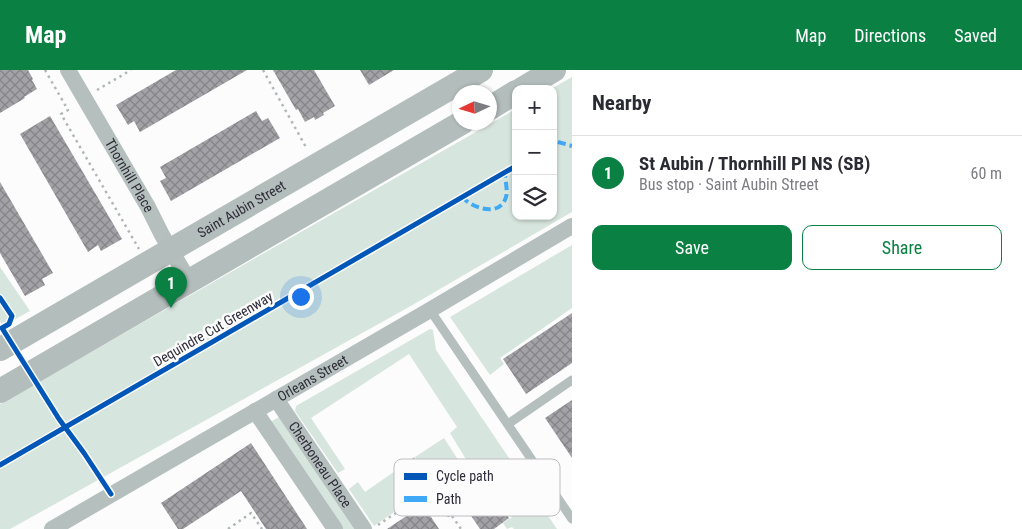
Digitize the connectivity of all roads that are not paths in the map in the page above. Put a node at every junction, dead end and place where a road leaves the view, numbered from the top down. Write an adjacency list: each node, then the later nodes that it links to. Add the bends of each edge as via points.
1 (68, 70): 10 (street, Thornhill Place)
2 (482, 70): 4 (main road, Saint Aubin Street)
3 (554, 70): 5 (main road)
4 (457, 82): 10 (main road, Saint Aubin Street)
5 (529, 85)
6 (512, 94): 7 (main road)
7 (497, 104)
8 (452, 129): 11 (main road)
9 (572, 226): 12 (street, Orleans Street)
10 (171, 250): 11 (street, Thornhill Place); 13 (main road, Saint Aubin Street)
11 (189, 282): 15 (main road)
12 (430, 310): 16 (street, Orleans Street); 18 (lane)
13 (0, 349)
14 (572, 380): 18 (lane)
15 (0, 391)
16 (276, 399): 17 (street, Orleans Street); 22 (street, Cherboneau Place)
17 (255, 411): 23 (street, Orleans Street); 24 (street, Cherboneau Place)
18 (508, 424): 19 (lane)
19 (532, 459)
20 (560, 501): 21 (lane)
21 (572, 519)
22 (368, 528)
23 (52, 529)
24 (335, 529)

